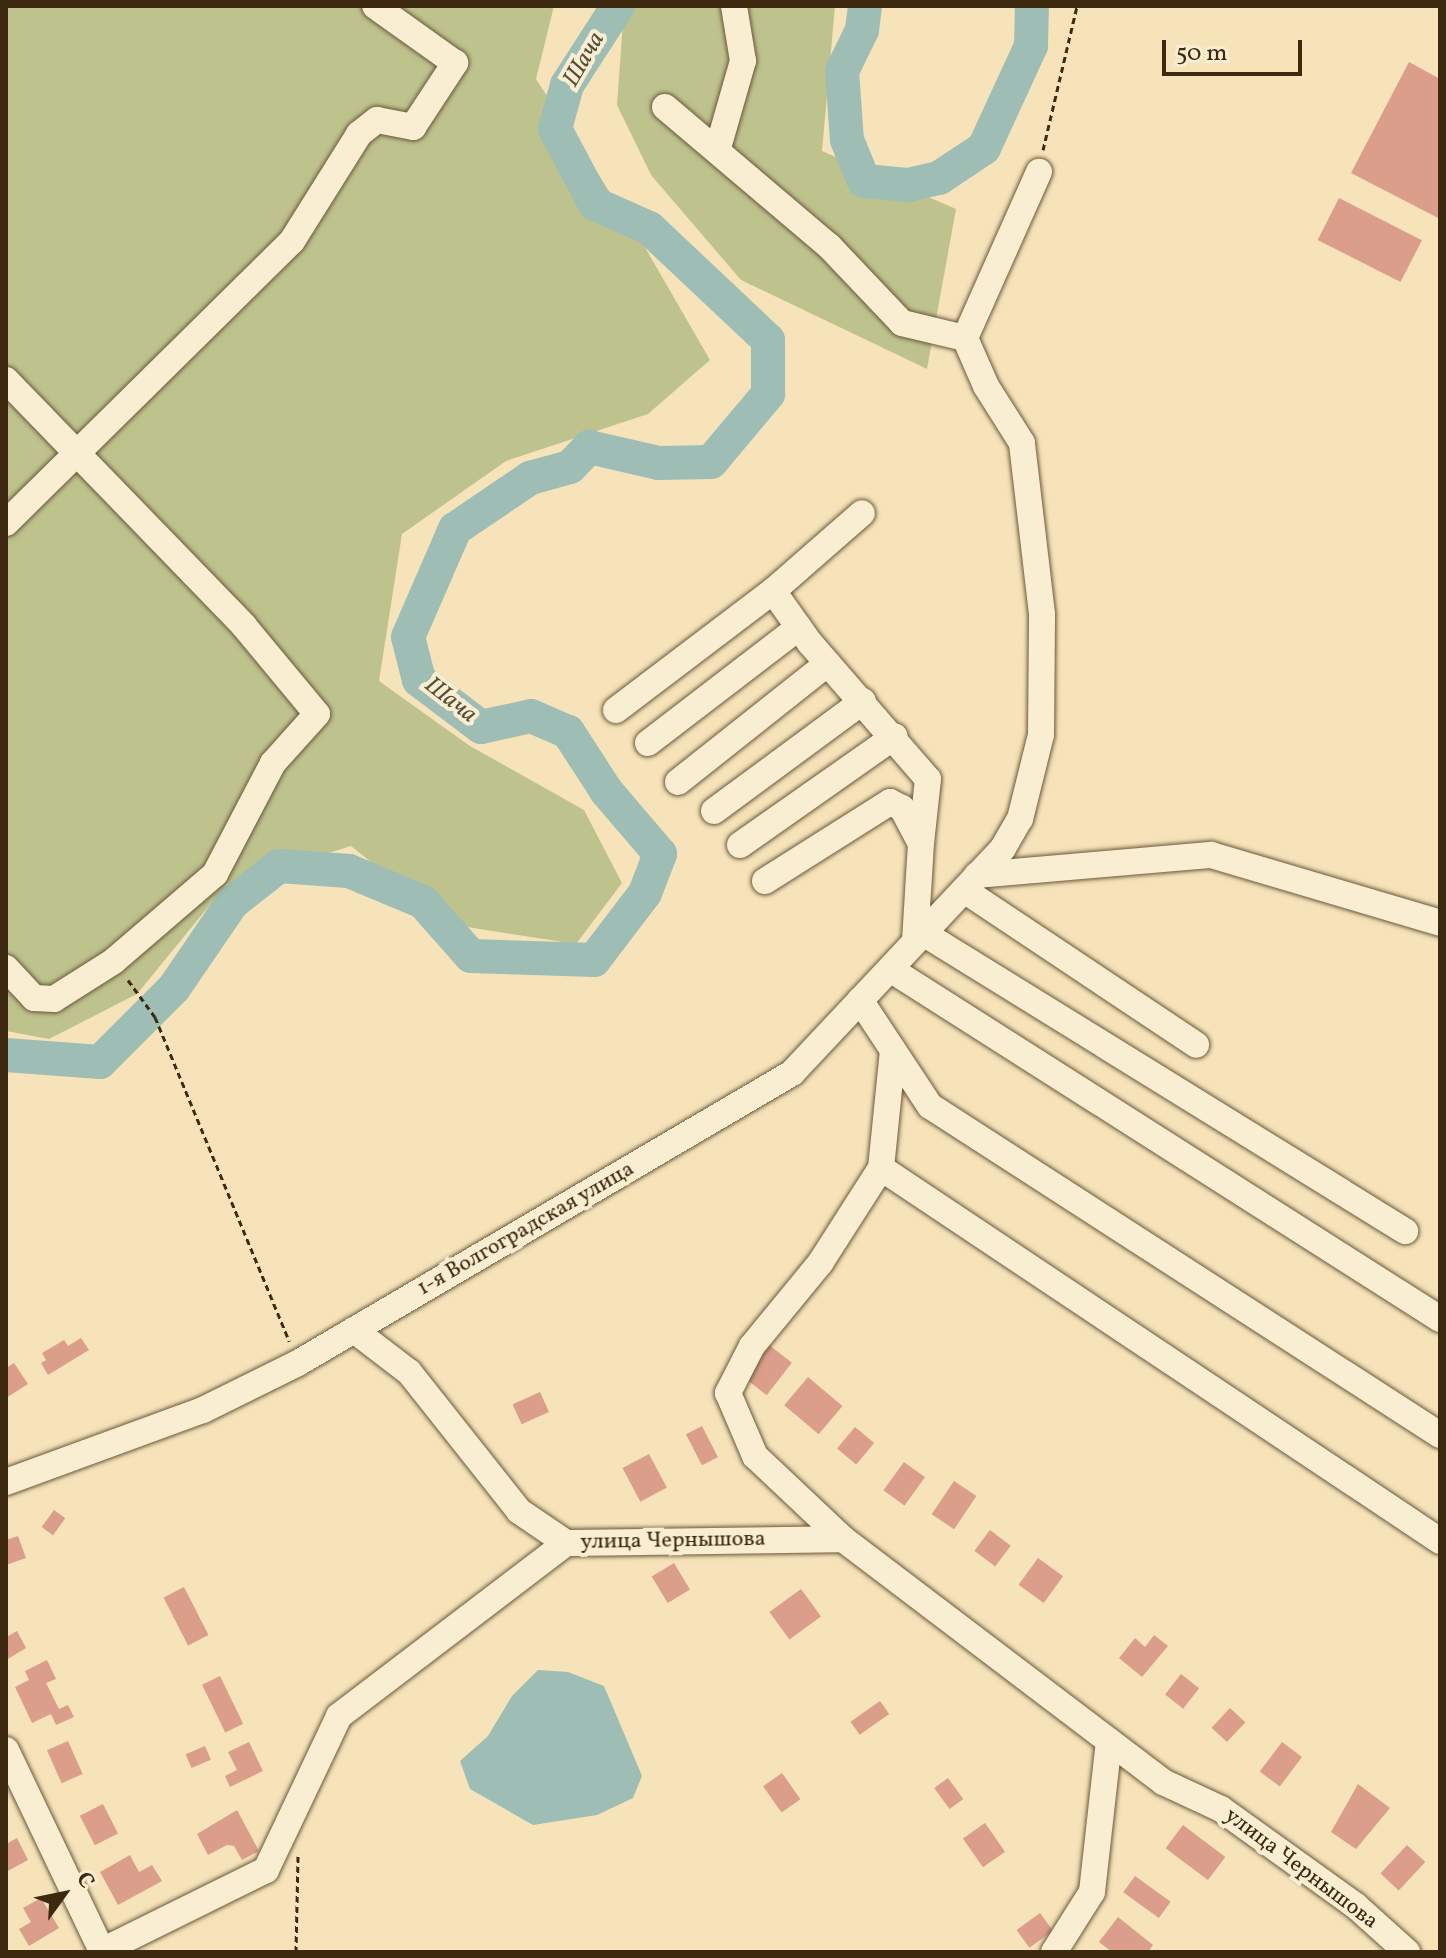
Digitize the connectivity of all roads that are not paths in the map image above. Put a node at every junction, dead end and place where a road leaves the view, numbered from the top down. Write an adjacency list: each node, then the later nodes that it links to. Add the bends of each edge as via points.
1 (375, 6): 8 (street, via 455,63 413,127 377,120 359,134 292,241)
2 (734, 6): 4 (street, via 743,61)
3 (665, 107): 4 (street)
4 (718, 148): 6 (street, via 829,246 902,323)
5 (1039, 172): 6 (street)
6 (965, 338): 23 (street, 1-я Волгоградская улица, via 986,386 1022,443 1042,614 1041,735 1020,819 1003,848)
7 (6, 380): 8 (street)
8 (77, 458): 10 (street); 26 (street, via 244,626 317,714 273,763 215,874 114,961 54,999 34,998)
9 (862, 513): 11 (street)
10 (6, 523)
11 (773, 591): 12 (street); 15 (street)
12 (799, 627): 13 (street); 17 (street)
13 (828, 663): 14 (street); 18 (street)
14 (863, 701): 16 (street); 19 (street)
15 (616, 710)
16 (895, 736): 20 (street, via 928,779); 21 (street)
17 (648, 743)
18 (678, 782)
19 (714, 811)
20 (921, 843): 22 (street, via 902,808 890,802); 25 (street)
21 (740, 845)
22 (765, 881)
23 (971, 882): 24 (street, via 1211,855); 25 (street, 1-я Волгоградская улица); 29 (street)
24 (1440, 923)
25 (919, 937): 27 (street, 1-я Волгоградская улица); 32 (street)
26 (6, 968)
27 (890, 969): 28 (street, 1-я Волгоградская улица); 33 (street)
28 (860, 1000): 30 (street); 34 (street, 1-я Волгоградская улица, via 792,1073)
29 (1196, 1045)
30 (893, 1050): 31 (street); 35 (street, via 930,1106)
31 (881, 1168): 37 (street, улица Чернышова, via 821,1262 752,1346 728,1393 755,1456); 38 (street)
32 (1405, 1231)
33 (1440, 1319)
34 (354, 1330): 36 (street, 1-я Волгоградская улица, via 203,1410); 39 (street, улица Чернышова, via 409,1372 519,1511)
35 (1440, 1435)
36 (6, 1482)
37 (843, 1539): 39 (street, улица Чернышова); 40 (street, улица Чернышова)
38 (1440, 1541)
39 (566, 1543): 42 (street, via 339,1716 266,1870)
40 (1109, 1741): 43 (street, via 1092,1892); 44 (street, улица Чернышова, via 1163,1782 1221,1809 1356,1906)
41 (6, 1750): 42 (street)
42 (101, 1952)
43 (1054, 1952)
44 (1407, 1952)

